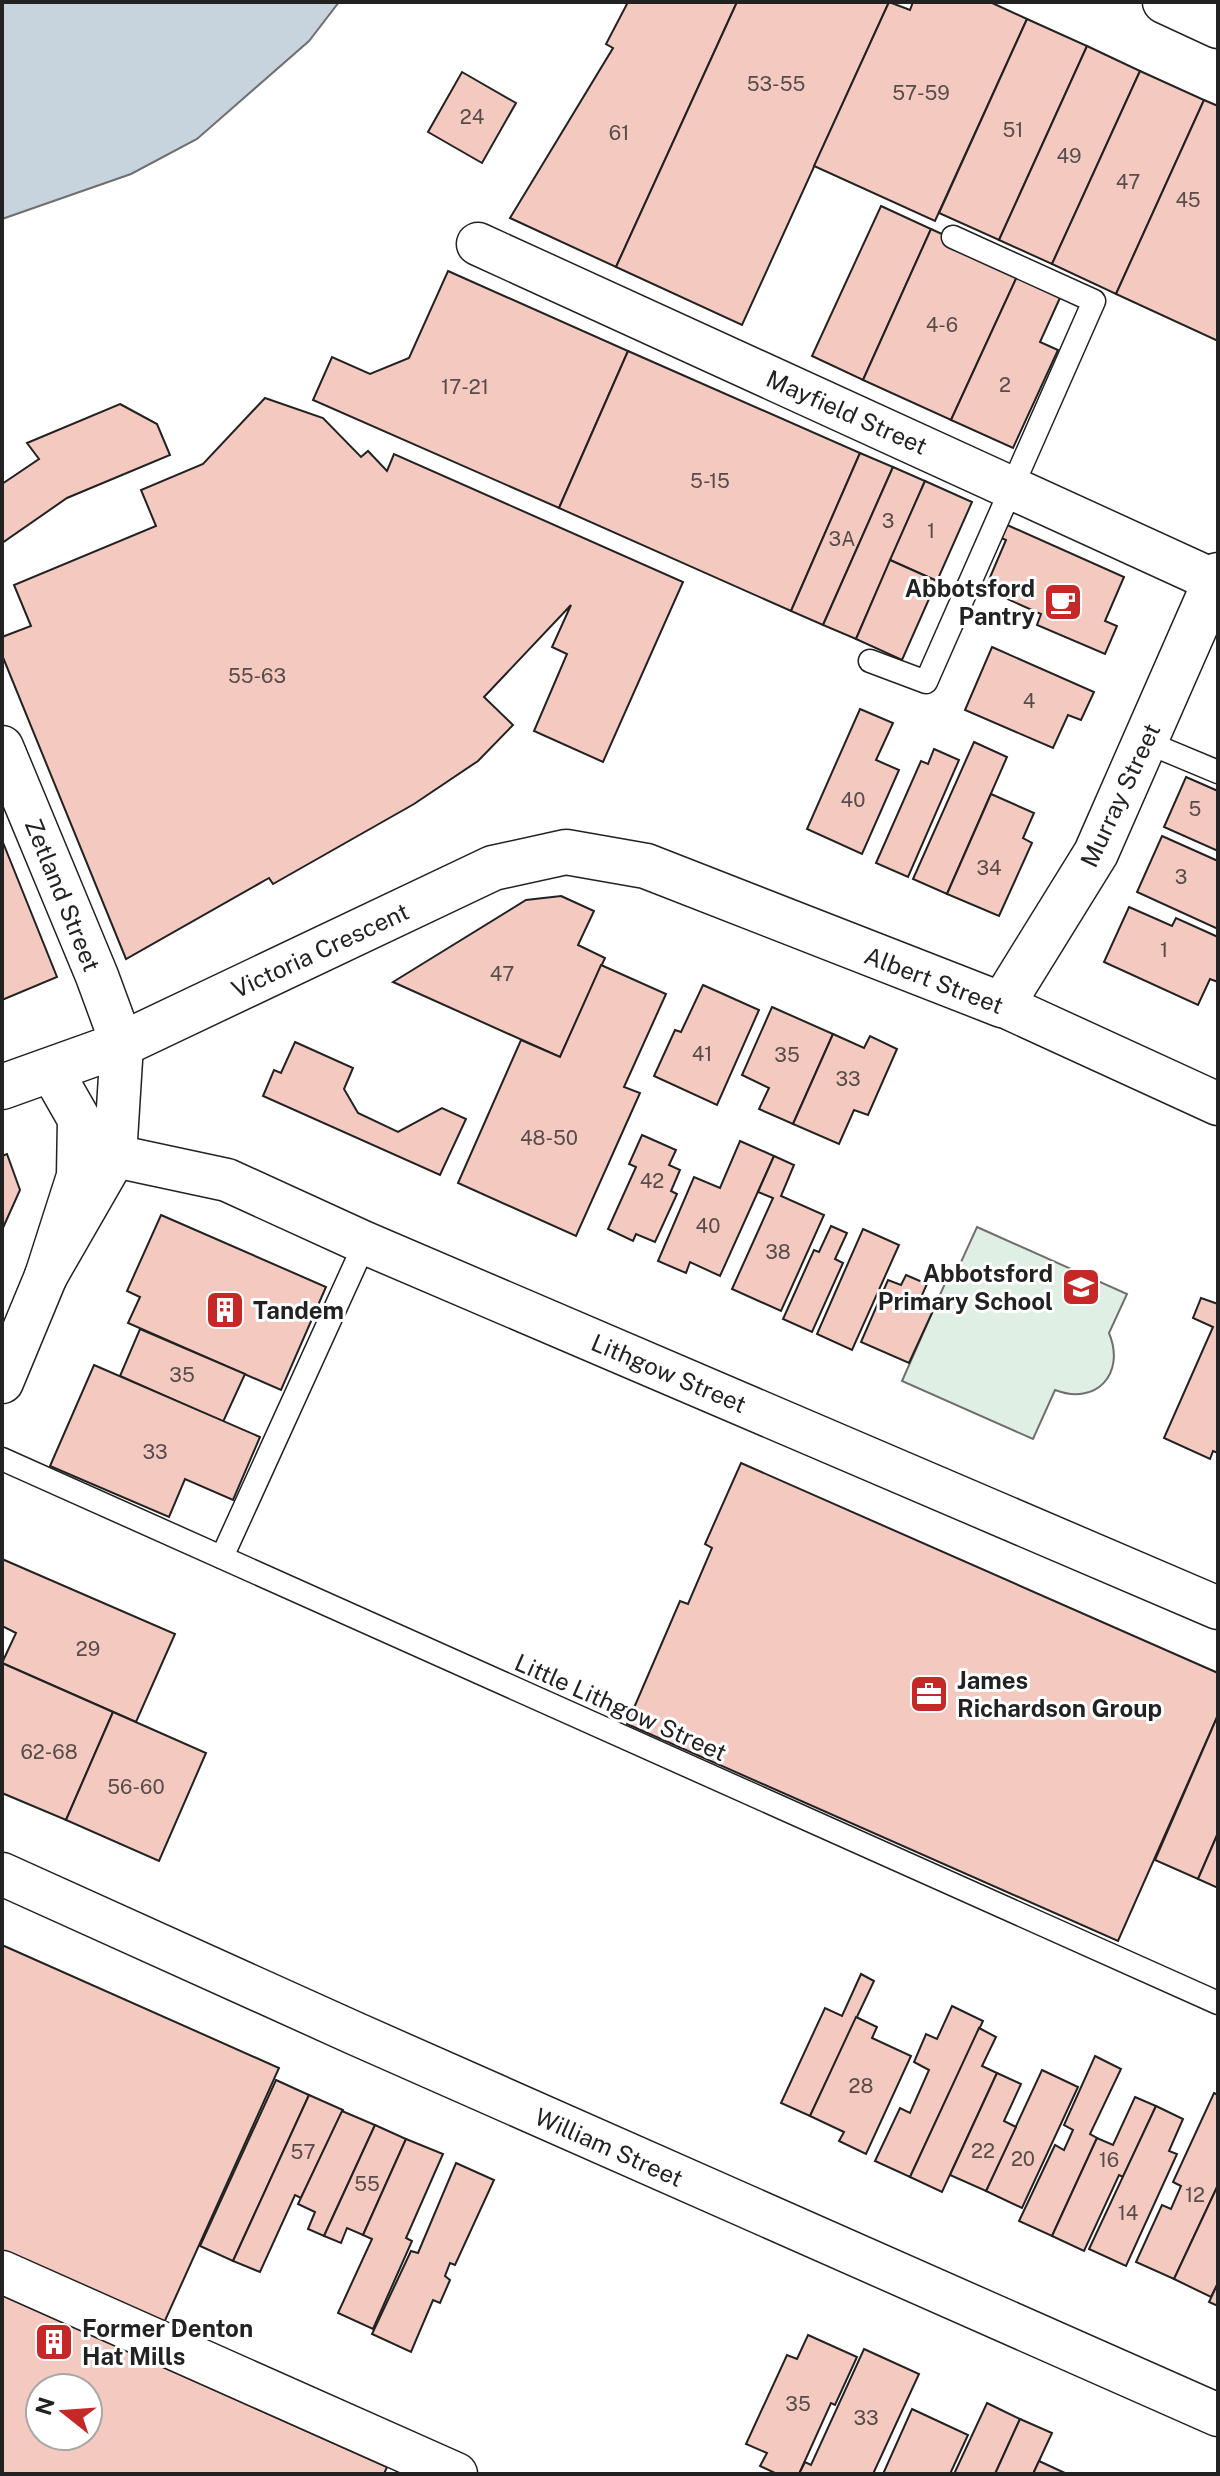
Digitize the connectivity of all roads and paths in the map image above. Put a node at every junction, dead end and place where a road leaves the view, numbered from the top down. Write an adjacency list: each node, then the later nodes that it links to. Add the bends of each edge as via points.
1 (1164, 2): 2 (street)
2 (1218, 27)
3 (953, 237): 5 (lane, via 1094,301)
4 (478, 244): 5 (street, Mayfield Street)
5 (1012, 487): 6 (street, Mayfield Street); 7 (lane, via 926,682)
6 (1217, 578): 8 (street, Murray Street)
7 (870, 661)
8 (1146, 742): 10 (lane); 12 (street, Murray Street, via 1096,853)
9 (2, 747): 13 (street, Zetland Street)
10 (1218, 772)
11 (646, 866): 12 (street, Albert Street); 13 (street, Victoria Crescent, via 566,852 493,868)
12 (1002, 1005): 16 (street, Albert Street)
13 (122, 1044): 14 (street, Victoria Crescent); 17 (street)
14 (51, 1070): 15 (street, Victoria Crescent); 19 (street, via 79,1119 78,1176)
15 (2, 1087)
16 (1218, 1104)
17 (115, 1156): 18 (street, Lithgow Street, via 227,1180); 19 (street)
18 (365, 1243): 22 (lane); 23 (street, Lithgow Street)
19 (46, 1276): 20 (street)
20 (2, 1382)
21 (2, 1459): 22 (lane, Little Lithgow Street)
22 (222, 1557): 25 (lane, Little Lithgow Street)
23 (1218, 1608)
24 (2, 1874): 27 (street, William Street)
25 (1218, 2003)
26 (2, 2272): 28 (street)
27 (1218, 2415)
28 (456, 2474)

